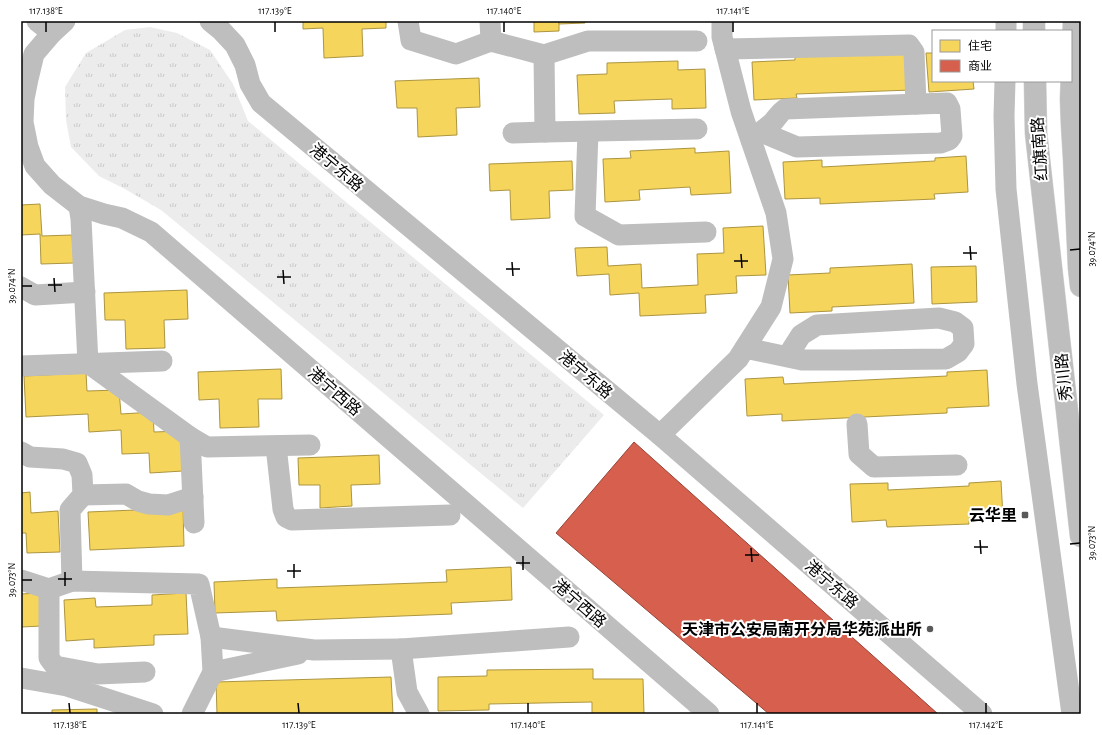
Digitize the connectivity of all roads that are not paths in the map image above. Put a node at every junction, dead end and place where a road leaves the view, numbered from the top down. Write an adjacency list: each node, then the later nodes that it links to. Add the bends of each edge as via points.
1 (408, 21): 6 (street, via 412,40 456,54)
2 (722, 21): 8 (street)
3 (1074, 21): 10 (main road)
4 (222, 24): 36 (street, 港宁东路, via 245,65 250,84 261,103)
5 (51, 25): 11 (street, 港宁西路)
6 (490, 31): 9 (street)
7 (697, 41): 9 (street, via 588,41)
8 (725, 49): 15 (street, via 909,45 914,52); 21 (street, via 741,111)
9 (544, 55): 18 (street)
10 (1072, 73)
11 (24, 76): 23 (street, 港宁西路, via 23,122 28,147)
12 (1005, 82): 62 (street, via 1006,189 1026,376)
13 (1035, 82): 25 (main road, 红旗南路, via 1036,133)
14 (1072, 82): 22 (main road)
15 (916, 104): 21 (street, via 785,109); 21 (street, via 947,103 952,136 941,143 797,148)
16 (1081, 129): 22 (main road)
17 (696, 130): 19 (street)
18 (545, 132): 19 (street); 20 (street)
19 (588, 132): 26 (street, via 585,216 619,235)
20 (514, 133)
21 (756, 136): 30 (street, via 776,213 783,259 771,307)
22 (1074, 158): 27 (main road)
23 (28, 165): 24 (street, 港宁西路)
24 (79, 206): 29 (street); 60 (street, 港宁西路, via 122,218 151,232)
25 (1045, 218): 46 (main road, 秀川路)
26 (706, 232)
27 (1081, 286)
28 (21, 288): 29 (street, via 35,295)
29 (85, 292): 33 (street)
30 (745, 348): 31 (street); 36 (street, via 738,359)
31 (787, 357): 31 (street, via 802,360 946,359 958,352 964,344 963,328 955,322 939,318 817,325 801,335)
32 (162, 361): 33 (street)
33 (88, 363): 34 (street); 37 (street)
34 (21, 366)
35 (857, 424): 41 (street, via 859,454 874,467)
36 (660, 435): 61 (street, 港宁东路)
37 (190, 436): 39 (street, via 207,447); 43 (street)
38 (310, 445): 39 (street)
39 (276, 446): 44 (street, via 283,509 286,517 292,520)
40 (21, 452): 42 (street, via 30,456 76,463 82,475)
41 (957, 465)
42 (83, 495): 43 (street, via 126,494 138,501 161,505); 48 (street, via 70,510)
43 (193, 497): 45 (street)
44 (450, 515)
45 (194, 523)
46 (1081, 536)
47 (21, 580): 49 (street)
48 (72, 581): 49 (street); 50 (street, via 199,584)
49 (49, 589): 54 (street, via 49,658 55,666 98,674)
50 (211, 637): 53 (street); 55 (street)
51 (569, 637): 52 (street)
52 (401, 649): 53 (street); 59 (street, via 407,692)
53 (314, 650): 55 (street)
54 (145, 672)
55 (213, 672): 58 (street)
56 (21, 678): 57 (street, via 67,686)
57 (153, 714)
58 (192, 714)
59 (419, 714)
60 (709, 714)
61 (982, 714)
62 (1072, 714)

